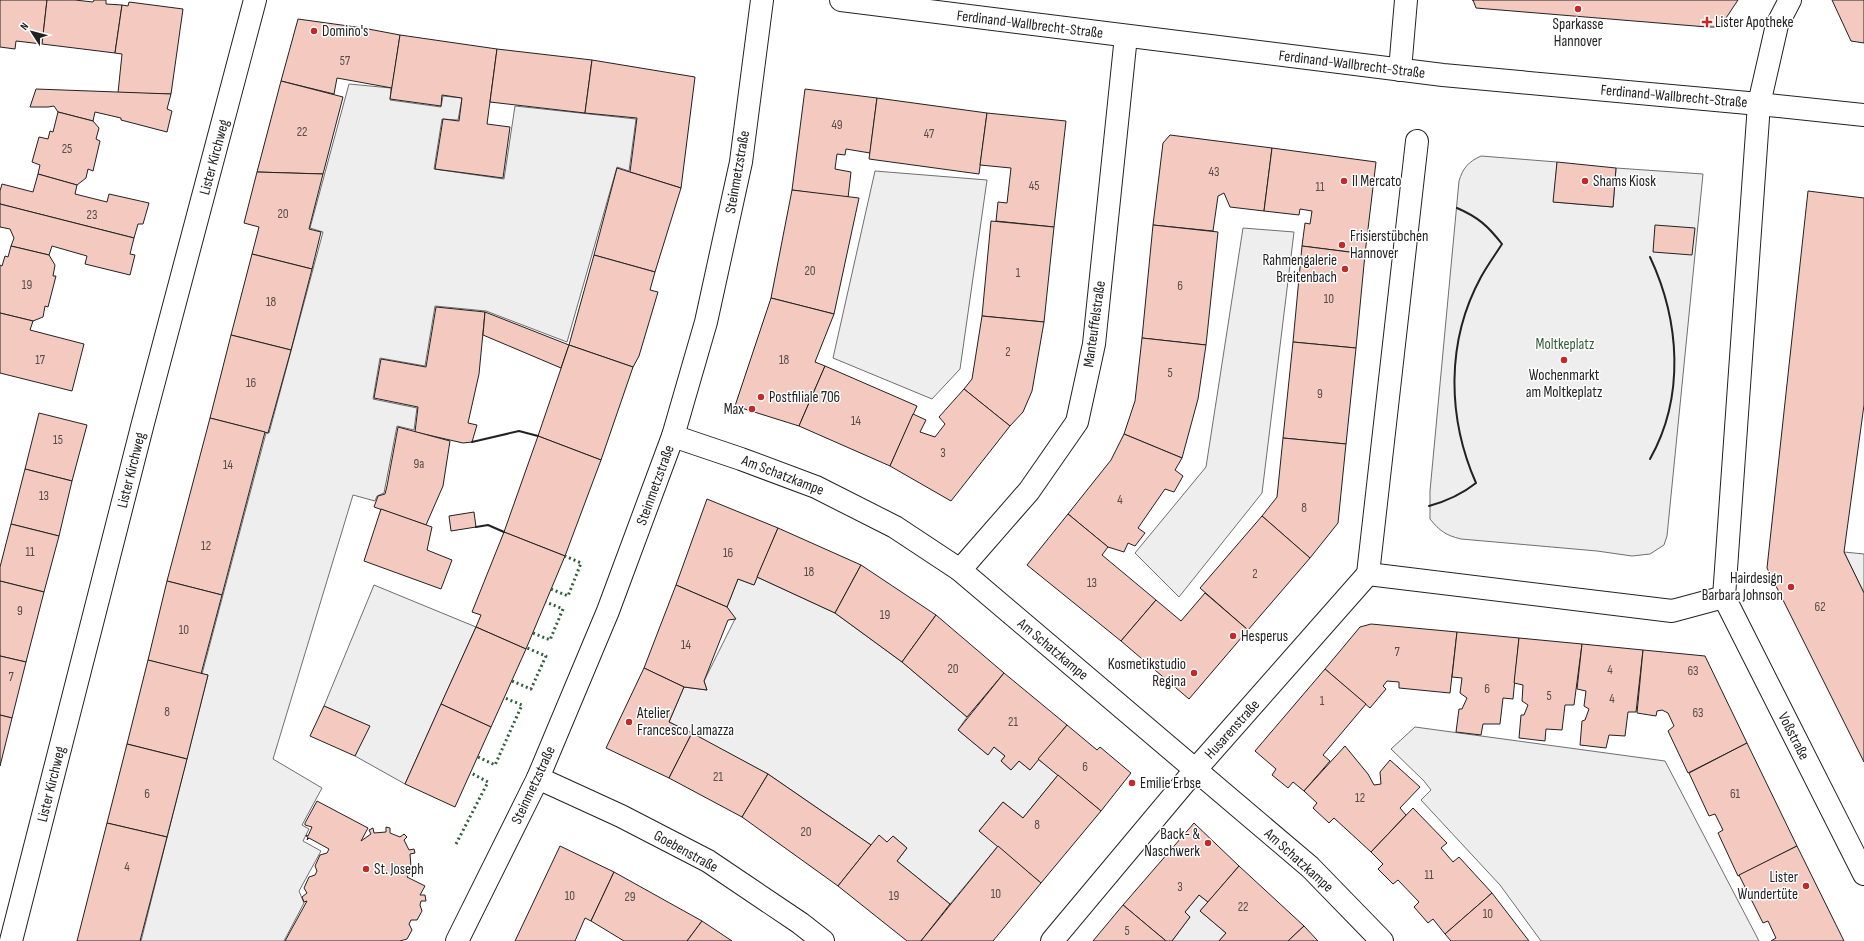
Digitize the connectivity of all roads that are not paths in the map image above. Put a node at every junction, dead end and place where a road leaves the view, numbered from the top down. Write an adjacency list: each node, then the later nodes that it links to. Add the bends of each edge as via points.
1 (255, 0): 18 (street, Lister Kirchweg, via 143,423)
2 (762, 0): 11 (street, Steinmetzstraße, via 741,162 706,322)
3 (841, 0): 6 (street, Ferdinand-Wallbrecht-Straße)
4 (1406, 0): 7 (street)
5 (1790, 0): 8 (street, via 1776,25)
6 (1126, 36): 7 (street, Ferdinand-Wallbrecht-Straße); 12 (street, Manteuffelstraße, via 1094,344 1077,422 1029,491)
7 (1400, 70): 8 (street, Ferdinand-Wallbrecht-Straße)
8 (1759, 104): 9 (street, Ferdinand-Wallbrecht-Straße); 14 (street)
9 (1864, 115)
10 (1416, 141): 13 (street)
11 (673, 436): 12 (street, Am Schatzkampe, via 816,487 895,527); 16 (street, Steinmetzstraße, via 608,611)
12 (960, 570): 15 (street, Am Schatzkampe)
13 (1368, 574): 14 (street, via 1672,612); 15 (street, Husarenstraße)
14 (1724, 597): 17 (street, Voßstraße)
15 (1196, 769): 21 (street, Husarenstraße); 22 (street, Am Schatzkampe, via 1310,867)
16 (538, 778): 19 (street, Steinmetzstraße); 20 (street, Goebenstraße, via 621,816 708,861)
17 (1861, 862)
18 (11, 941)
19 (458, 941)
20 (823, 941)
21 (1052, 941)
22 (1382, 941)

